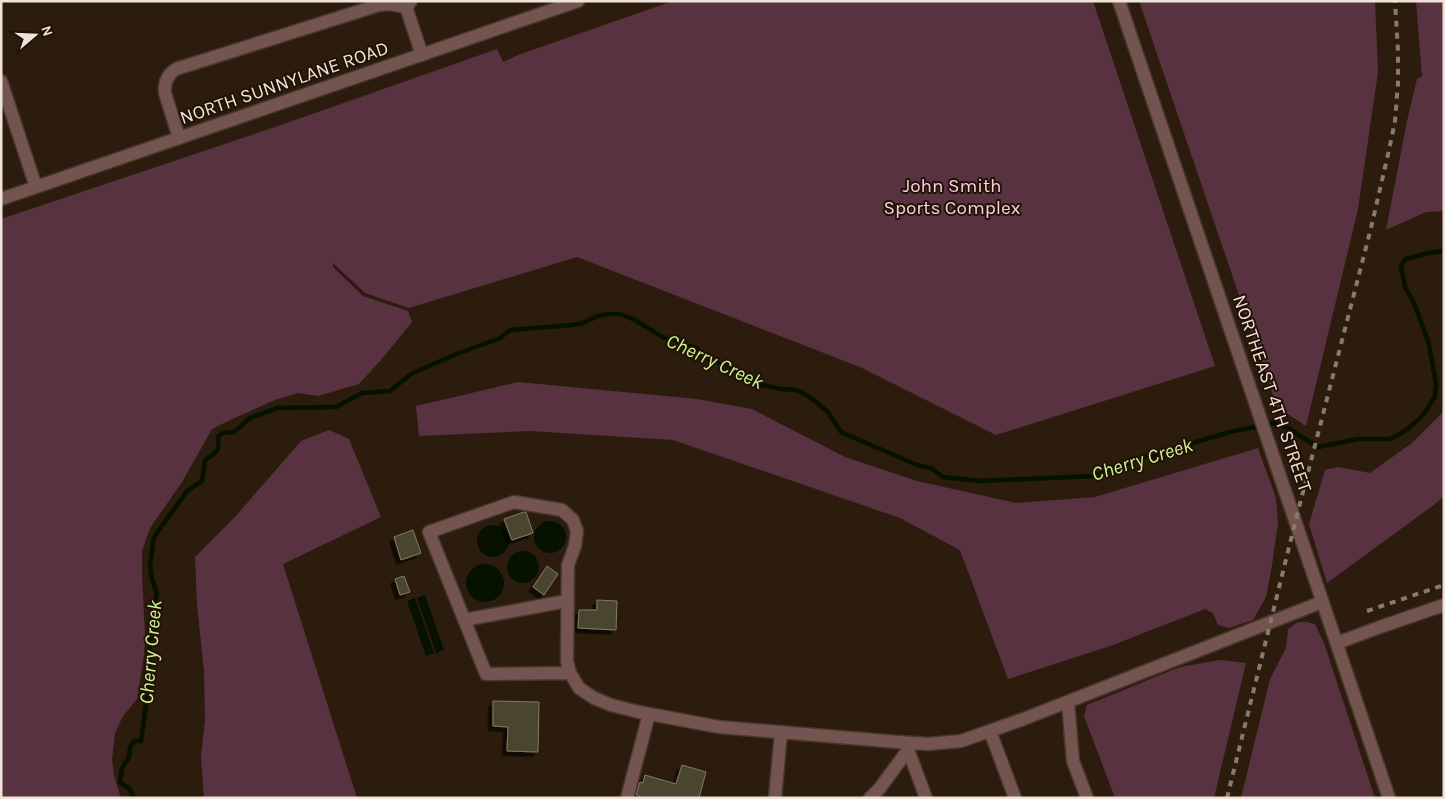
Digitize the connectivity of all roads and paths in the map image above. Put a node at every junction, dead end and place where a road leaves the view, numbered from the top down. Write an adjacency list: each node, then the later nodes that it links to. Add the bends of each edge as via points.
1 (578, 1): 4 (street, NORTH SUNNYLANE ROAD)
2 (1119, 1): 10 (street, NORTHEAST 4TH STREET)
3 (409, 4): 4 (street); 6 (street, via 379,5 176,69 166,78 164,86)
4 (422, 55): 6 (street, NORTH SUNNYLANE ROAD)
5 (1, 81): 7 (street)
6 (179, 138): 7 (street, NORTH SUNNYLANE ROAD)
7 (36, 187): 8 (street, NORTH SUNNYLANE ROAD)
8 (1, 199)
9 (567, 601): 12 (street); 12 (street, via 568,565 577,531 573,520 562,510 514,502 428,532); 14 (street)
10 (1322, 602): 13 (street, NORTHEAST 4TH STREET); 15 (street)
11 (1444, 605): 13 (street)
12 (464, 620): 14 (street, via 486,674)
13 (1336, 643): 26 (street, NORTHEAST 4TH STREET)
14 (570, 673): 16 (street, via 579,688 594,698)
15 (1068, 702): 17 (street); 25 (street, via 1073,761)
16 (649, 714): 18 (street, via 719,727); 20 (street)
17 (990, 731): 19 (street, via 954,742); 24 (street)
18 (781, 732): 19 (street); 21 (street)
19 (906, 746): 22 (street, via 880,788); 23 (street)
20 (627, 798)
21 (775, 798)
22 (870, 798)
23 (926, 798)
24 (1015, 798)
25 (1087, 798)
26 (1389, 798)

